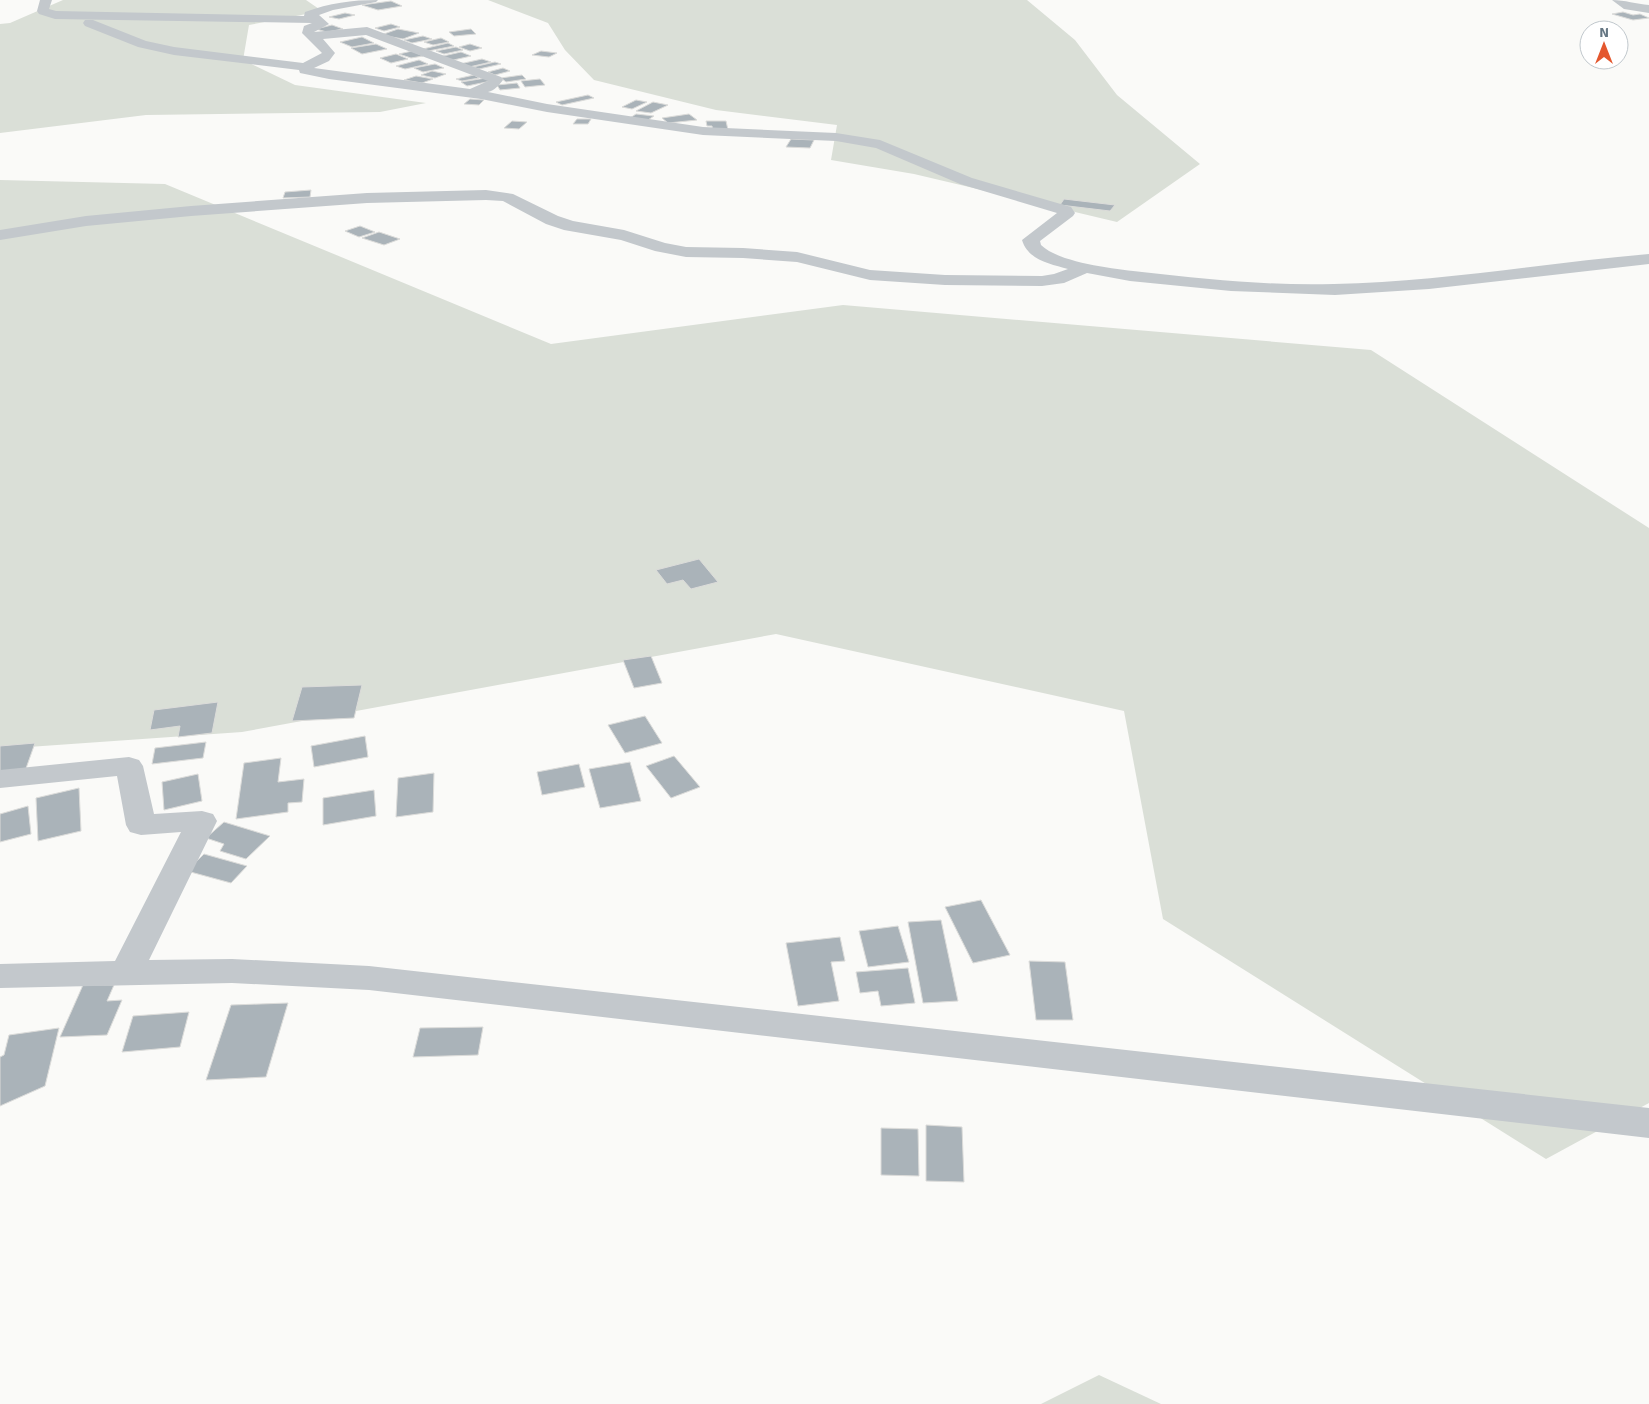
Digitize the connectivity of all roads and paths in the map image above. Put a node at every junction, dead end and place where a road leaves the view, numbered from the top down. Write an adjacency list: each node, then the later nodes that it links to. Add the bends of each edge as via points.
1 (46, 0): 5 (street, via 45,13)
2 (372, 0): 6 (street, via 330,6 308,15)
3 (1618, 0): 4 (street, via 1628,7)
4 (1646, 9)
5 (72, 16): 6 (street); 8 (street, via 166,49)
6 (318, 20): 7 (street, via 323,24 308,29)
7 (311, 37): 8 (street, via 328,53); 9 (street, via 368,31 496,80 490,87)
8 (305, 67): 9 (street, via 305,70 329,75)
9 (472, 94): 12 (street, via 695,130 836,137 880,144 966,181 1065,210 1066,213 1034,236 1031,243 1039,252)
10 (0, 235): 12 (street, via 86,221 192,211 367,198 486,196 508,197 570,226 624,235 661,247 686,252 797,257 870,275 1042,281 1058,279)
11 (1649, 259): 12 (street, via 1478,279 1336,290 1248,288 1118,275)
12 (1085, 268)
13 (0, 779): 14 (street, via 129,766 141,825 202,821)
14 (126, 973): 15 (street); 16 (street, via 232,971 369,978)
15 (0, 976)
16 (1649, 1123)

